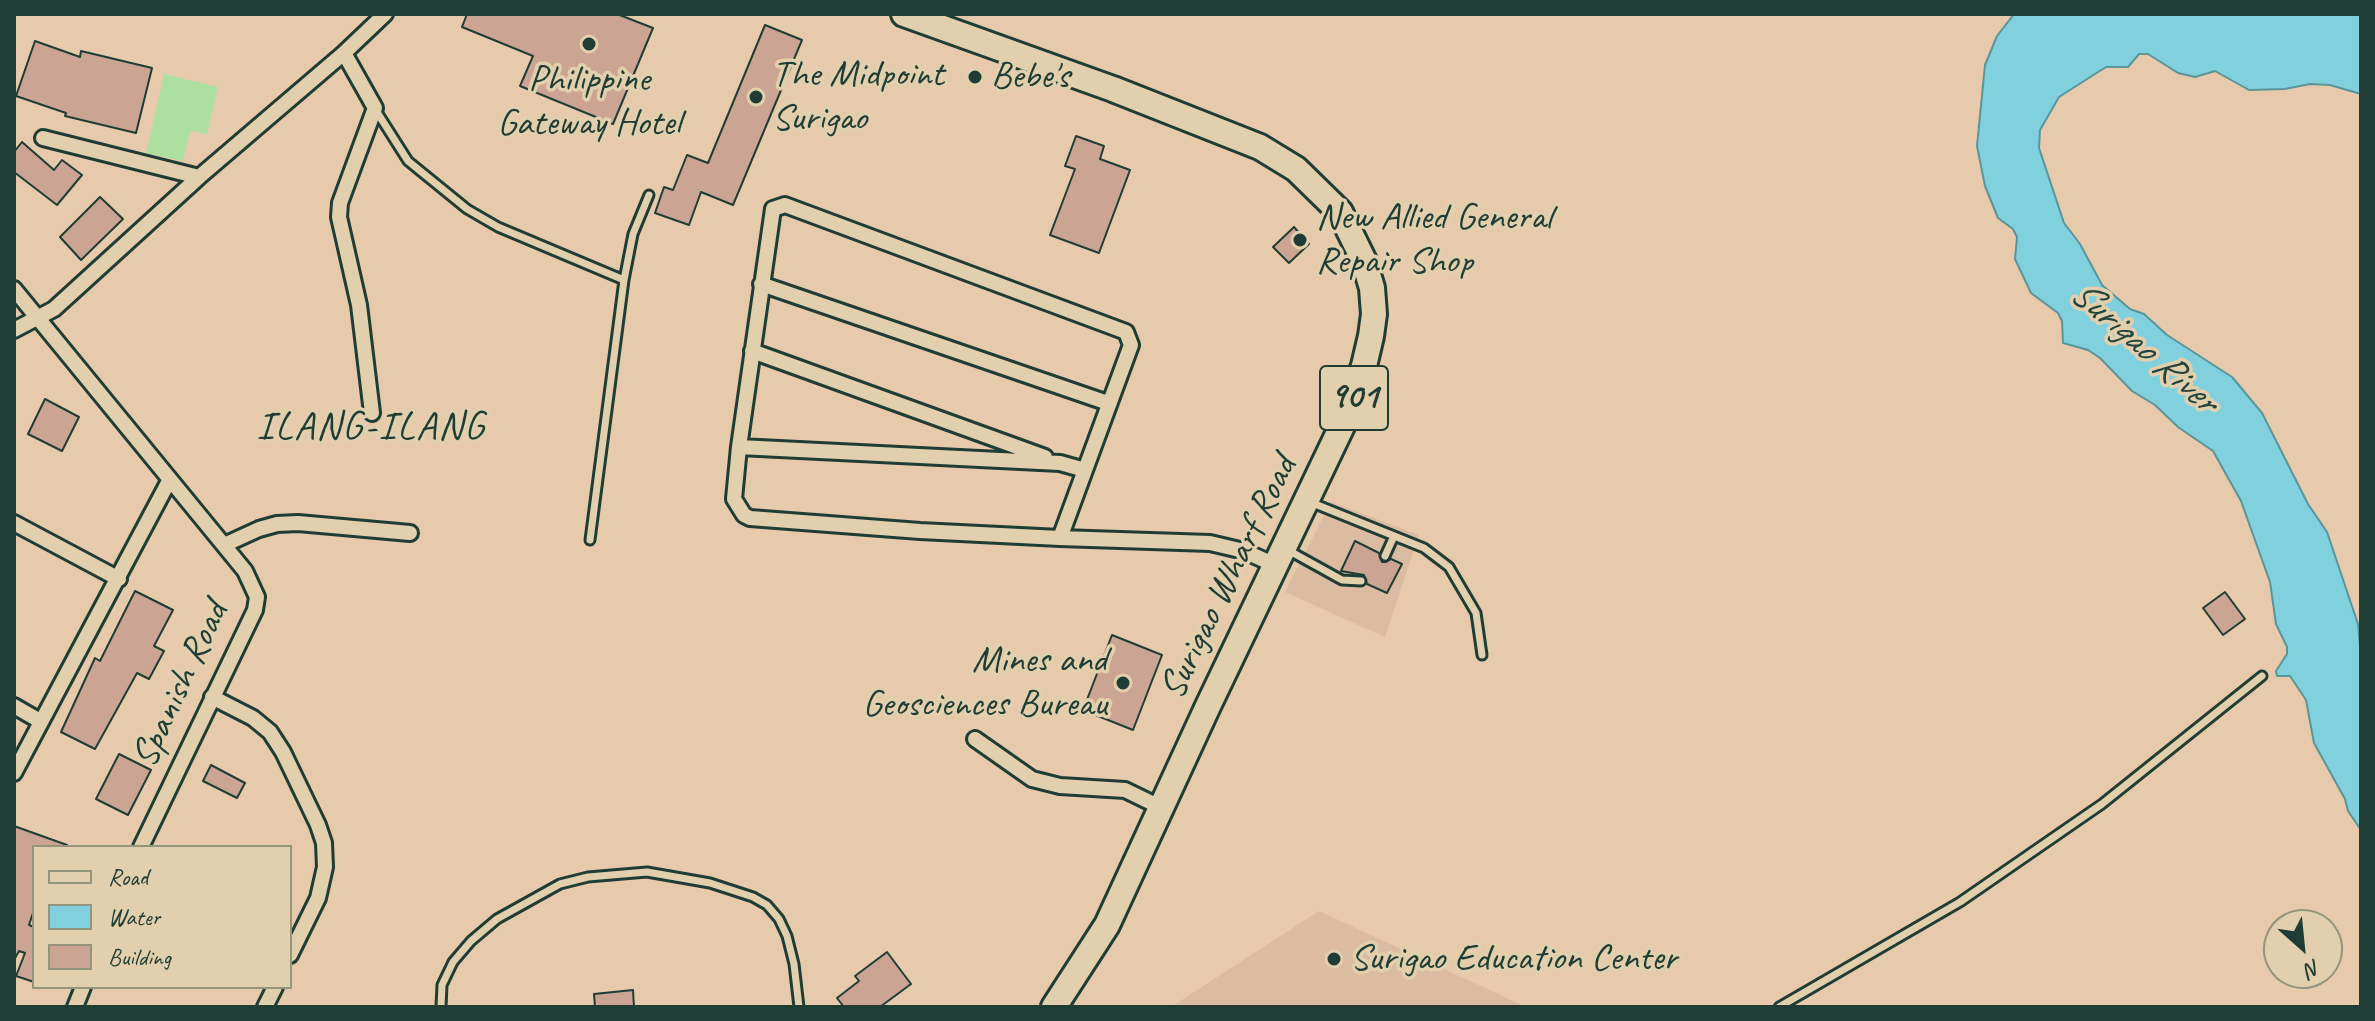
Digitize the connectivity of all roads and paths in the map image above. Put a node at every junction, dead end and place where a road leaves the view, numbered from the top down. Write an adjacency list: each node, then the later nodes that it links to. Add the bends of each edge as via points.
1 (385, 14): 3 (street)
2 (904, 14): 20 (main road, Surigao Wharf Road / 901, via 1260,147 1296,169 1340,212 1364,261 1374,314 1354,397)
3 (344, 53): 4 (street); 6 (street)
4 (375, 108): 8 (lane, via 408,161 467,209); 15 (street, via 339,217 359,305)
5 (43, 138): 6 (street)
6 (199, 177): 11 (street)
7 (649, 195): 8 (lane, via 633,234)
8 (624, 280): 25 (lane)
9 (761, 284): 13 (street); 14 (street); 14 (street, via 771,213 785,205 1123,330 1131,345)
10 (14, 289): 11 (street, Spanish Road)
11 (39, 318): 12 (street); 19 (street, Spanish Road)
12 (14, 330)
13 (752, 351): 16 (street); 17 (street)
14 (1108, 403): 18 (street)
15 (372, 413)
16 (739, 447): 17 (street); 24 (street, via 734,499 750,518)
17 (1060, 463): 18 (street)
18 (1085, 470): 24 (street)
19 (169, 481): 26 (street, Spanish Road); 29 (street)
20 (1306, 501): 23 (lane); 27 (main road, Surigao Wharf Road / 901)
21 (14, 523): 29 (street)
22 (410, 533): 26 (street, via 277,524)
23 (1394, 536): 28 (lane); 31 (lane, via 1424,548 1449,567 1476,613)
24 (1060, 538): 27 (street, via 1210,543)
25 (590, 540)
26 (224, 545): 33 (street, Spanish Road, via 257,597)
27 (1280, 556): 30 (lane, via 1342,580); 38 (main road, Surigao Wharf Road / 901)
28 (1385, 556)
29 (119, 579): 35 (street)
30 (1361, 581)
31 (1482, 655)
32 (2262, 676): 46 (lane, via 2102,804 1960,902)
33 (212, 697): 39 (street, Spanish Road); 40 (street, via 270,732 324,843 318,898)
34 (14, 706): 35 (street)
35 (40, 721): 37 (street)
36 (975, 739): 38 (street, via 1032,779 1060,786 1113,787)
37 (14, 773)
38 (1160, 807): 45 (main road, Surigao Wharf Road / 901, via 1107,925)
39 (142, 845)
40 (292, 951)
41 (274, 989): 42 (street)
42 (265, 1007)
43 (441, 1007): 44 (lane, via 442,985 453,962 497,919 560,884 647,872 710,883 767,905 787,936)
44 (799, 1007)
45 (1054, 1007)
46 (1779, 1007)

